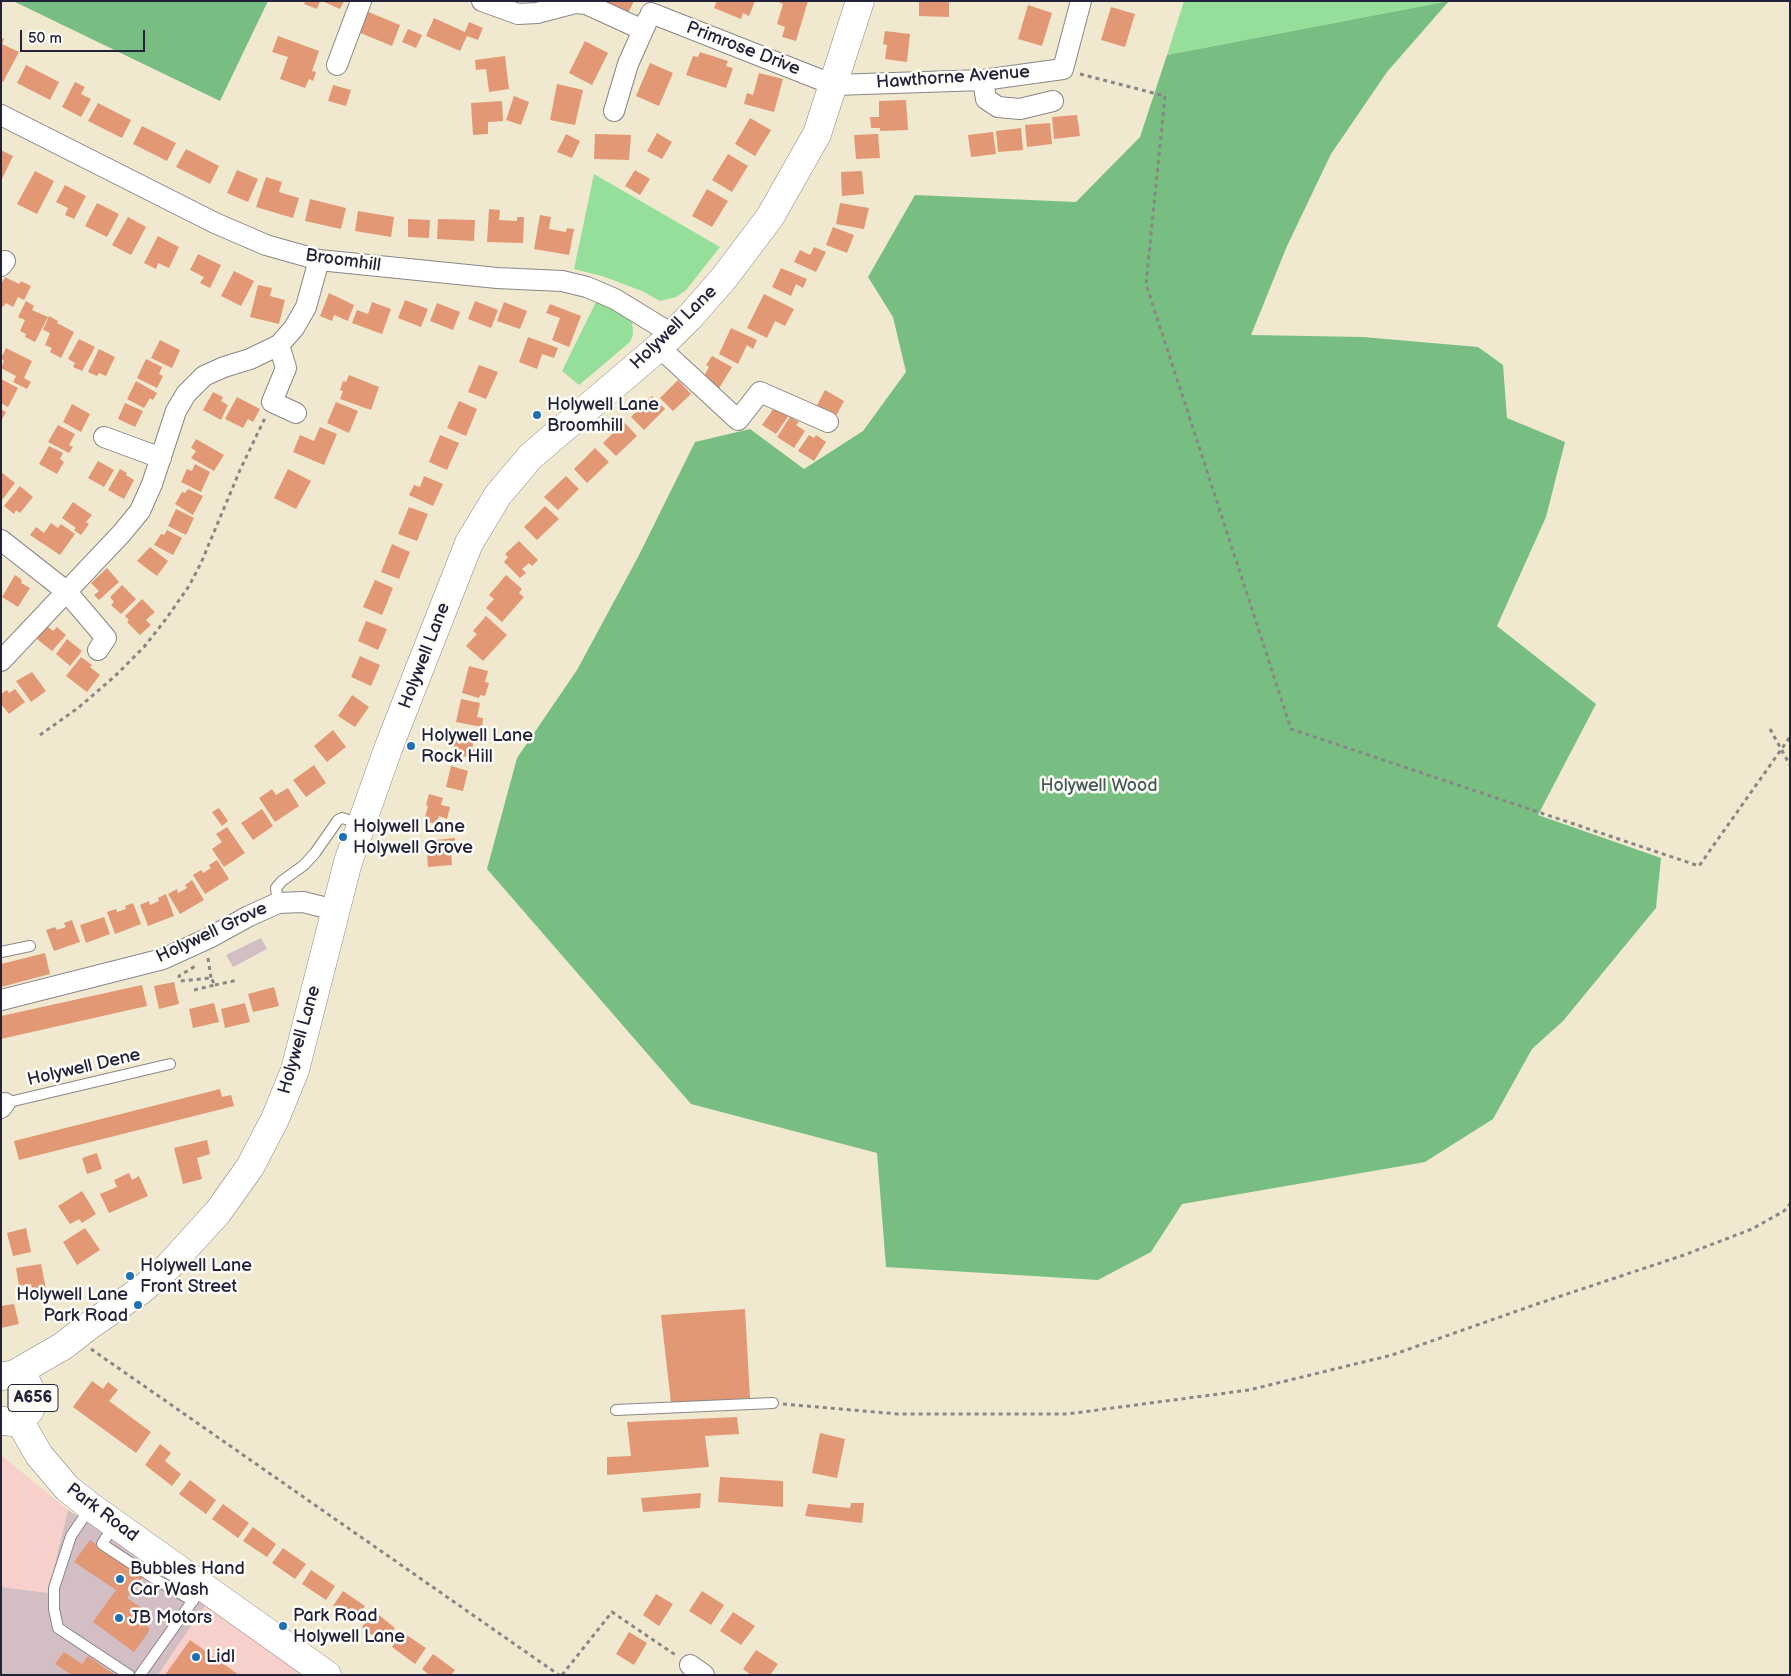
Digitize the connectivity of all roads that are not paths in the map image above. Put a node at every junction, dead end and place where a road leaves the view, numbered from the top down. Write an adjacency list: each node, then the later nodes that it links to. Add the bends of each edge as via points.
1 (361, 1): 7 (street)
2 (482, 1): 5 (street, via 518,14)
3 (860, 1): 9 (main road, Holywell Lane)
4 (1081, 1): 8 (street, Hawthorne Avenue, via 1063,69)
5 (585, 3): 6 (street, Primrose Drive)
6 (651, 15): 9 (street, Primrose Drive); 11 (street, via 628,64)
7 (337, 64)
8 (982, 80): 9 (street, Hawthorne Avenue); 10 (street, via 986,99 998,106 1020,109)
9 (834, 85): 14 (main road, Holywell Lane, via 818,134 770,217 724,278)
10 (1053, 102)
11 (614, 111)
12 (1, 115): 13 (street, Broomhill, via 215,223 266,245)
13 (319, 260): 14 (street, Broomhill, via 497,278 562,281 615,299); 15 (street, via 306,307)
14 (666, 340): 17 (street, Broomhill, via 738,420 760,392); 24 (main road, Holywell Lane, via 531,456 498,494 470,543)
15 (279, 345): 16 (street, via 286,368 272,402); 19 (street, via 204,376 186,394 176,411)
16 (296, 414)
17 (828, 422)
18 (104, 437): 19 (street)
19 (160, 458): 21 (street, via 140,511)
20 (1, 540): 21 (street)
21 (66, 592): 22 (street, via 106,638); 23 (street)
22 (98, 650)
23 (1, 660)
24 (361, 823): 25 (lane, via 342,818 338,820 315,853 276,888); 26 (main road, Holywell Lane)
25 (278, 903): 26 (street, Holywell Grove, via 303,902); 29 (street, Holywell Grove, via 163,958)
26 (336, 910): 32 (main road, Holywell Lane, via 295,1070 250,1168 218,1212 169,1266)
27 (30, 946): 28 (lane)
28 (1, 952)
29 (1, 1000)
30 (170, 1064): 31 (lane, Holywell Dene)
31 (3, 1105)
32 (63, 1346): 33 (main road, Holywell Lane); 34 (main road, Holywell Lane)
33 (7, 1375): 34 (main road, A656, via 21,1378)
34 (33, 1396): 37 (main road, A656, via 30,1410)
35 (773, 1402): 36 (lane)
36 (616, 1410)
37 (10, 1420): 38 (main road, Park Road / A656, via 67,1488)
38 (91, 1507): 39 (main road, Park Road / A656); 40 (lane, via 71,1536 54,1588 58,1628)
39 (198, 1594): 41 (lane); 42 (main road, Park Road / A656)
40 (129, 1675)
41 (140, 1675)
42 (327, 1675)

